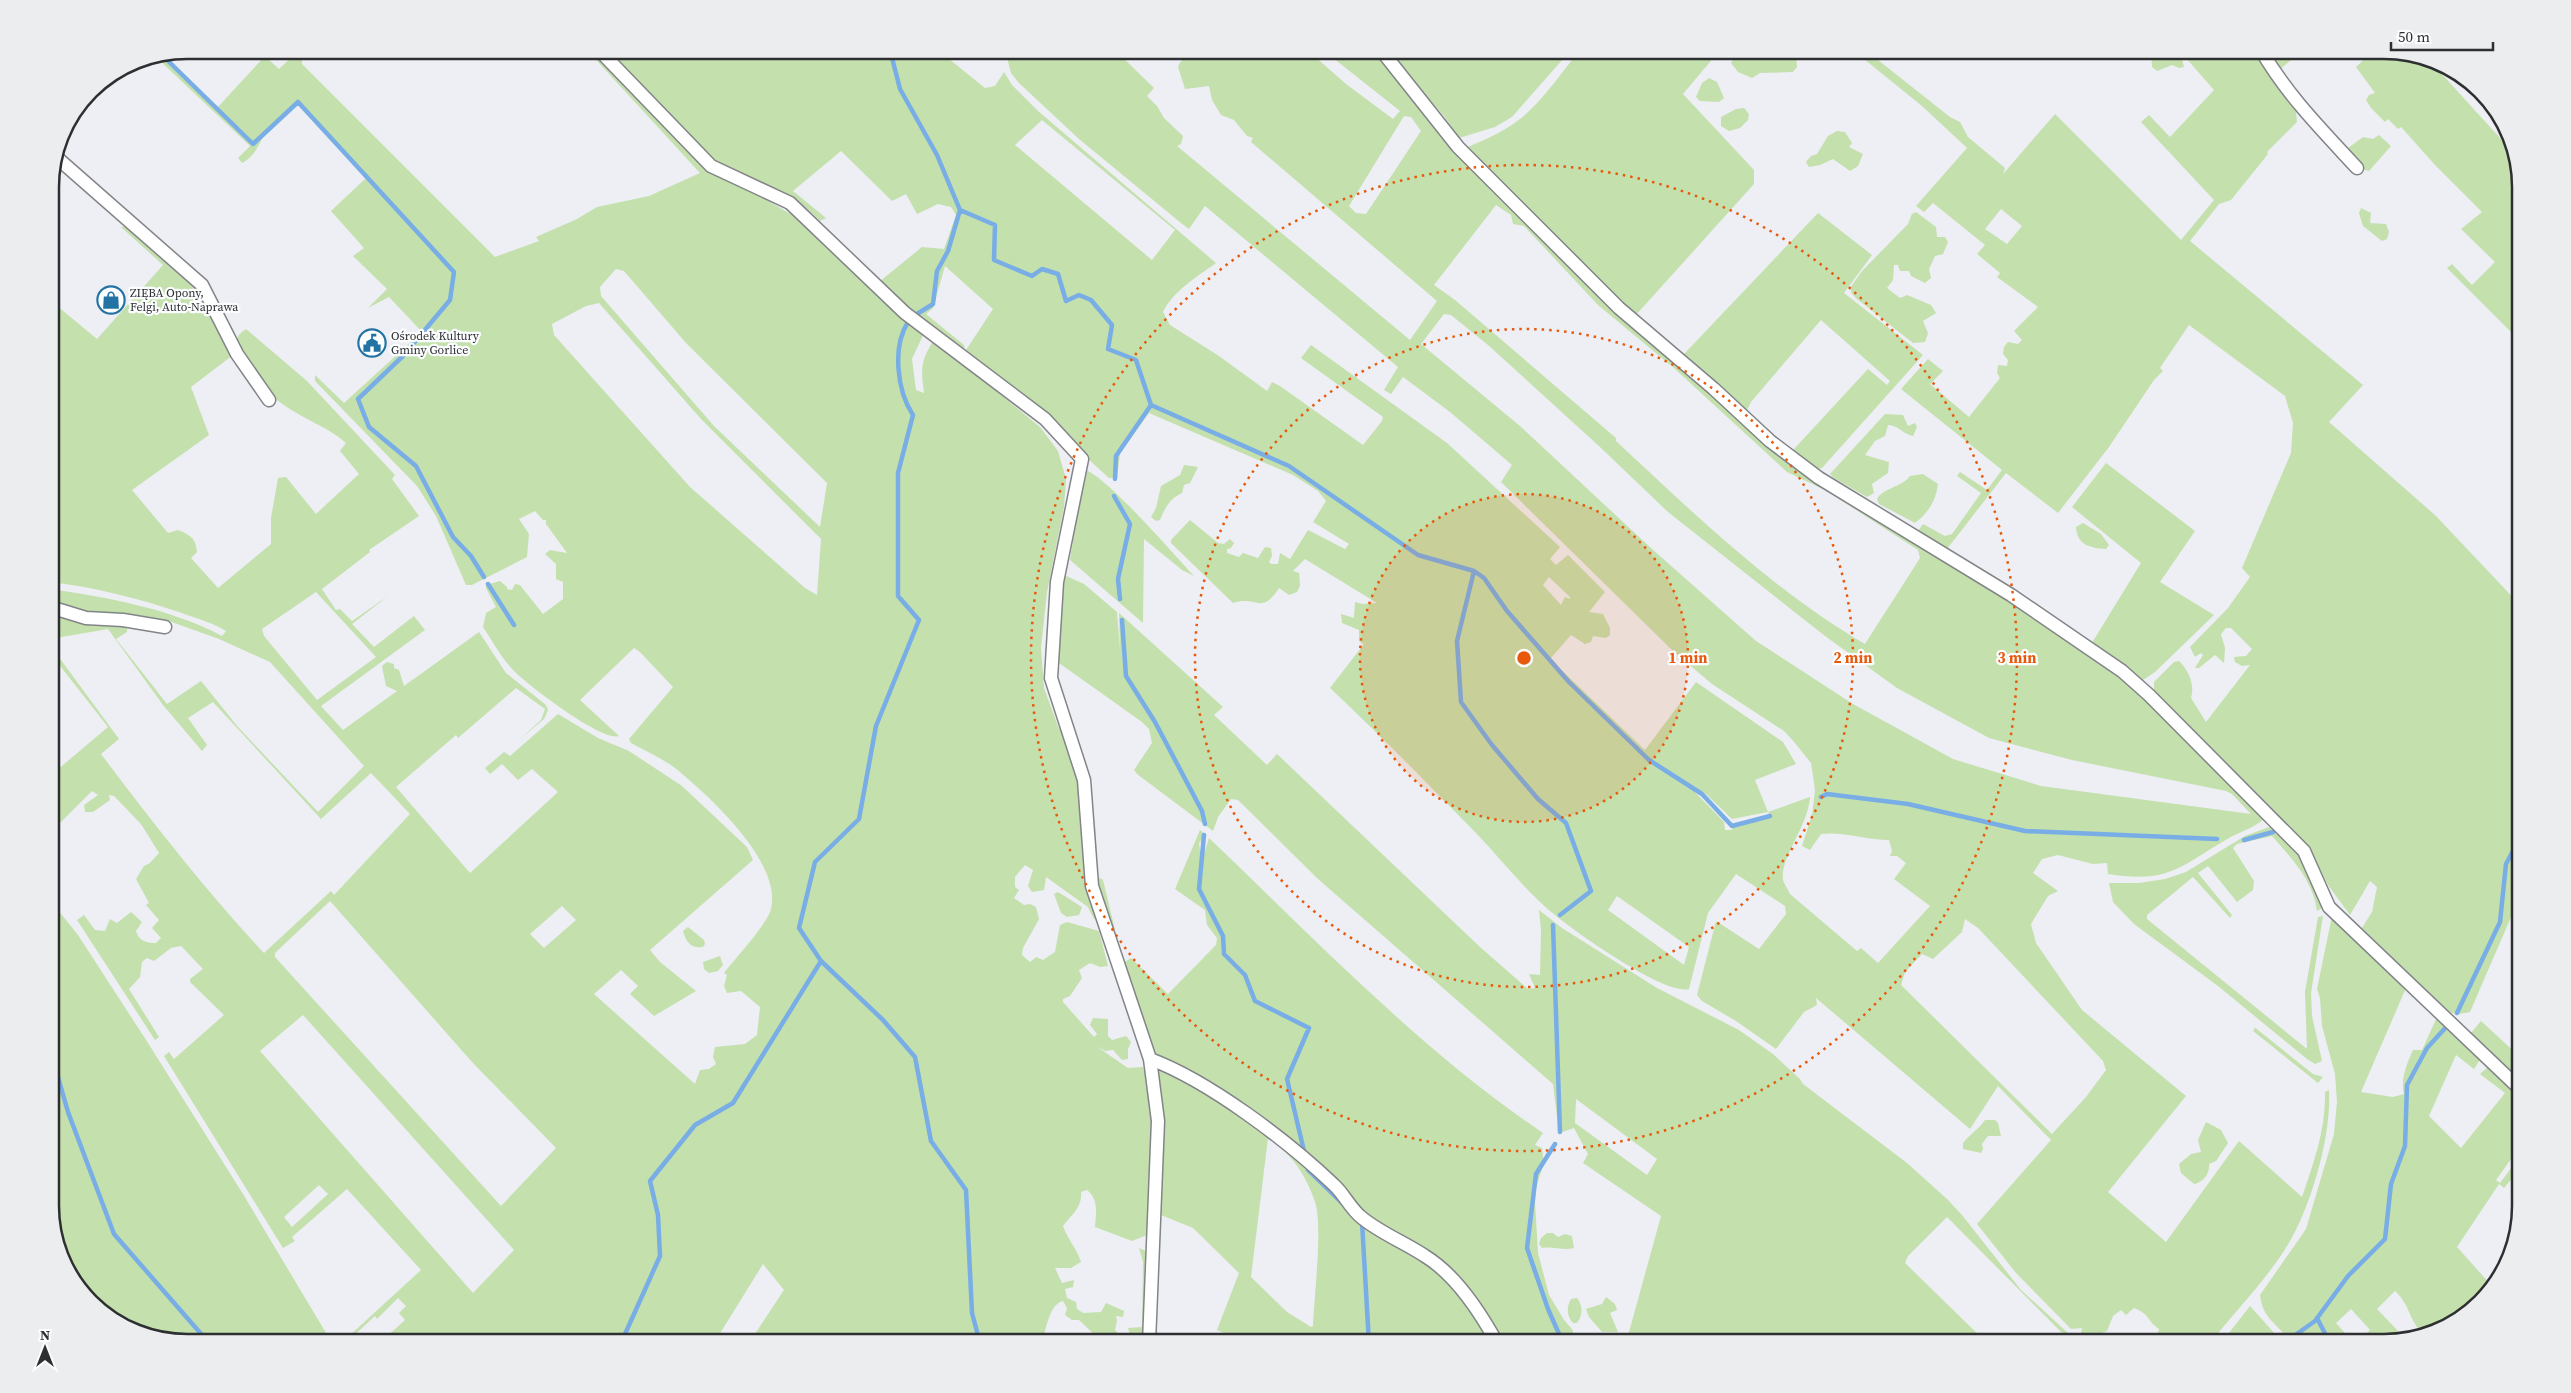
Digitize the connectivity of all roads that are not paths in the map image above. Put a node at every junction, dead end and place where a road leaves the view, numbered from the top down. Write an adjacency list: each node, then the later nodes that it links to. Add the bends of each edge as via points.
1 (609, 59): 9 (street, via 711,166 790,203 905,313 1045,419 1082,459 1057,582 1051,678 1084,780 1092,886)
2 (1388, 59): 10 (street, via 1458,147 1619,308 1770,441 1820,478 2011,595 2122,671 2149,695 2304,851 2329,907)
3 (2267, 59): 5 (street, via 2302,110)
4 (62, 161): 6 (street, via 202,285 237,354)
5 (2356, 168)
6 (269, 400)
7 (59, 610): 8 (street, via 86,618)
8 (165, 627)
9 (1150, 1059): 11 (street, via 1158,1121); 12 (street, via 1170,1067 1225,1100 1287,1145 1335,1186 1360,1216 1427,1256 1457,1284)
10 (2512, 1081)
11 (1149, 1334)
12 (1492, 1334)

